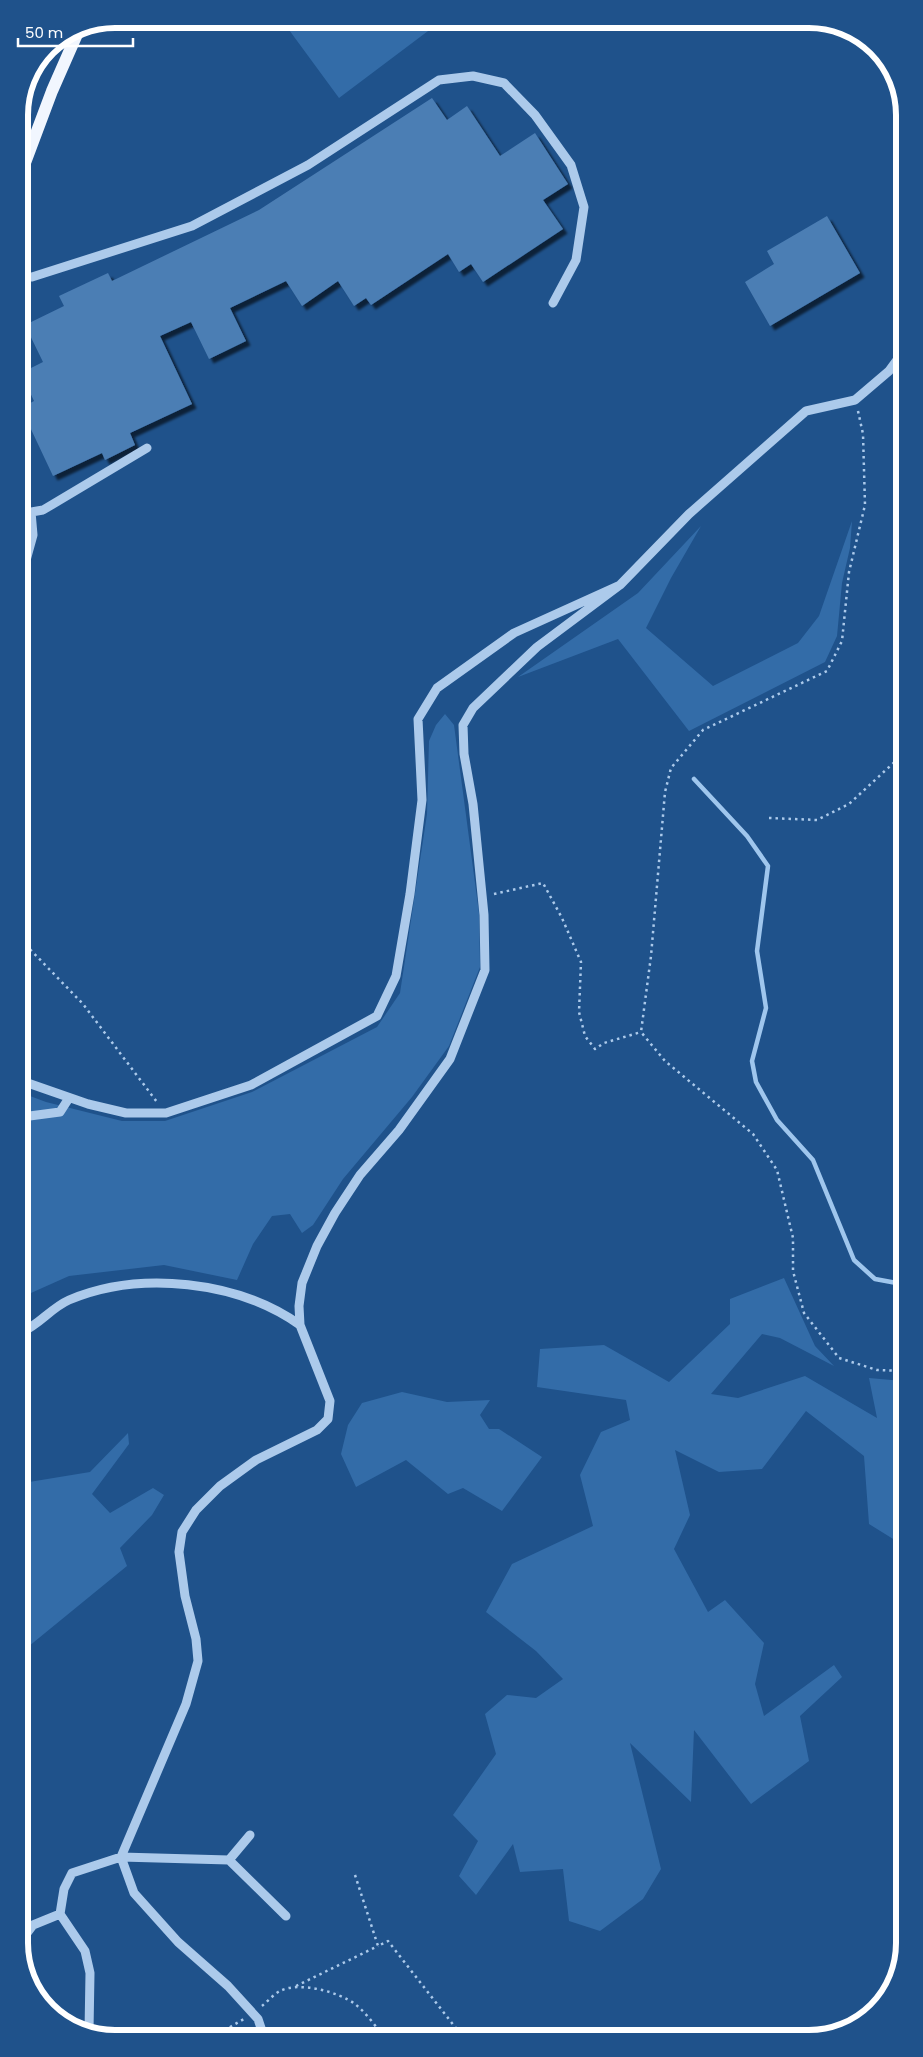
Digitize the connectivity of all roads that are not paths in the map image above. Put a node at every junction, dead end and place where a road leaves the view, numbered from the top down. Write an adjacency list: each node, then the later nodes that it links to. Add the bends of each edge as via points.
1 (76, 37): 2 (main road)
2 (28, 154)
3 (28, 277): 4 (street, via 192,226 308,165 439,80 473,76 504,84 535,115 570,165 584,206 576,260)
4 (553, 303)
5 (896, 361): 10 (street, via 855,400 806,411 689,514)
6 (147, 448): 7 (street, via 43,510)
7 (31, 512): 8 (street); 9 (street, via 33,535)
8 (28, 513)
9 (28, 553)
10 (620, 585): 12 (street, via 514,633 437,688 418,719 422,800 410,894 396,976 377,1016 251,1085 166,1113 126,1113); 14 (street, via 537,646 473,708 463,725 483,896 485,970 450,1060 399,1130 360,1175 317,1246 302,1283 298,1306)
11 (28, 1083): 12 (street)
12 (69, 1098): 13 (street, via 60,1112)
13 (28, 1117)
14 (300, 1325): 15 (street, via 279,1310 234,1295 191,1285 145,1282 71,1299 54,1307); 17 (street, via 330,1401 328,1419 317,1430 256,1460 220,1486 196,1510 182,1532 180,1561 198,1662 186,1704)
15 (28, 1328)
16 (250, 1835): 18 (street)
17 (121, 1857): 18 (street); 19 (street, via 72,1873 64,1889); 23 (street, via 134,1893 178,1942 228,1986 258,2019)
18 (229, 1860): 20 (street)
19 (60, 1914): 21 (street, via 33,1926); 22 (street, via 85,1951 90,1972)
20 (286, 1916)
21 (28, 1932)
22 (89, 2026)
23 (261, 2029)

